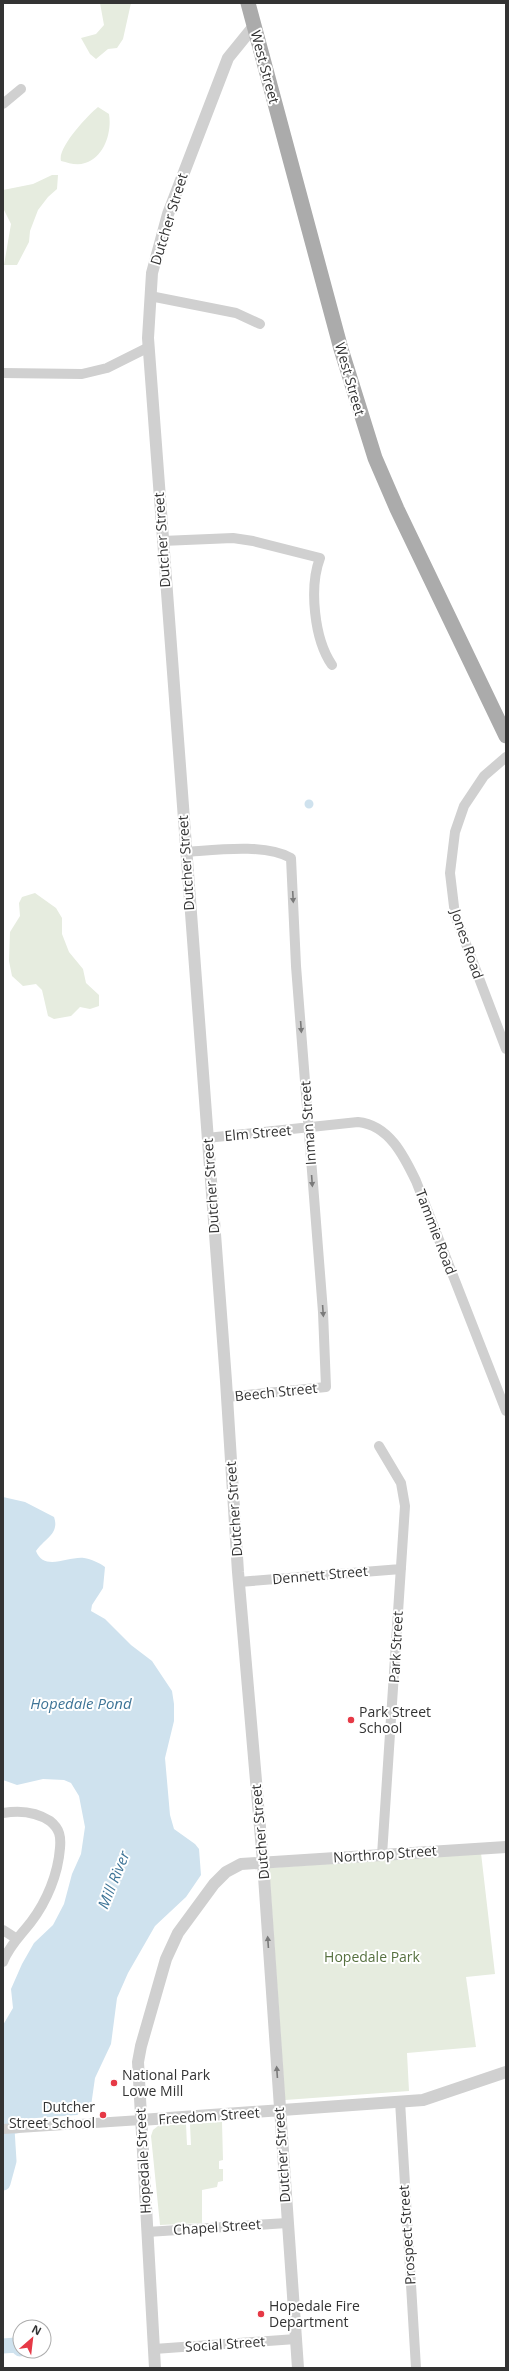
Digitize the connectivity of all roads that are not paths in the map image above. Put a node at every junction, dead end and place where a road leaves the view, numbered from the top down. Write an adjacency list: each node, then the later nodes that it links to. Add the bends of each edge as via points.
1 (248, 3): 2 (main road, West Street)
2 (254, 26): 5 (street, Dutcher Street, via 228,58 182,172 158,246); 11 (main road, West Street, via 341,349 375,458 405,527)
3 (20, 89): 4 (street)
4 (3, 104)
5 (150, 296): 6 (street, via 236,313); 7 (street, Dutcher Street)
6 (260, 324)
7 (149, 347): 8 (street, via 107,368 82,374); 9 (street, Dutcher Street)
8 (3, 373)
9 (162, 541): 10 (street, via 233,538 320,558 314,578 316,609 322,649); 13 (street, Dutcher Street)
10 (332, 664)
11 (506, 736)
12 (506, 757): 14 (street, Jones Road, via 484,776 464,806 455,832 450,873 455,915)
13 (185, 852): 15 (street, Inman Street, one-way to 15, via 249,850 280,852 291,858 296,966); 16 (street, Dutcher Street)
14 (506, 1049)
15 (309, 1128): 16 (street, Elm Street); 17 (street, Inman Street, one-way to 17); 19 (street, Tammie Road, via 365,1123 386,1135 400,1150 416,1181)
16 (207, 1138): 18 (street, Dutcher Street)
17 (326, 1387): 18 (street, Beech Street)
18 (227, 1397): 22 (street, Dutcher Street)
19 (506, 1410)
20 (379, 1446): 21 (street, Park Street, via 398,1477 404,1494)
21 (401, 1569): 22 (street, Dennett Street); 25 (street, Park Street)
22 (239, 1582): 26 (street, Dutcher Street)
23 (3, 1813): 28 (street, via 22,1811 37,1814 51,1822 61,1836 59,1861 47,1894 41,1907)
24 (506, 1847): 25 (street, Northrop Street)
25 (382, 1854): 26 (street, Northrop Street)
26 (263, 1862): 32 (street, Dutcher Street, one-way to 26); 33 (street, Hopedale Street, via 241,1864 226,1872 193,1911 172,1945 150,2010 138,2062)
27 (3, 1930): 28 (street)
28 (16, 1939): 29 (street)
29 (3, 1962)
30 (506, 2072): 31 (street, Freedom Street, via 431,2098)
31 (400, 2101): 32 (street, Freedom Street); 41 (street, Prospect Street)
32 (279, 2111): 33 (street, Freedom Street); 35 (street, Dutcher Street)
33 (141, 2120): 34 (street, Freedom Street); 36 (street, Hopedale Street)
34 (3, 2129)
35 (287, 2222): 36 (street, Chapel Street); 37 (street, Dutcher Street)
36 (147, 2232): 38 (street, Hopedale Street)
37 (296, 2339): 38 (street, Social Street); 40 (street, Dutcher Street)
38 (154, 2349): 39 (street, Hopedale Street)
39 (155, 2368)
40 (298, 2368)
41 (416, 2368)

